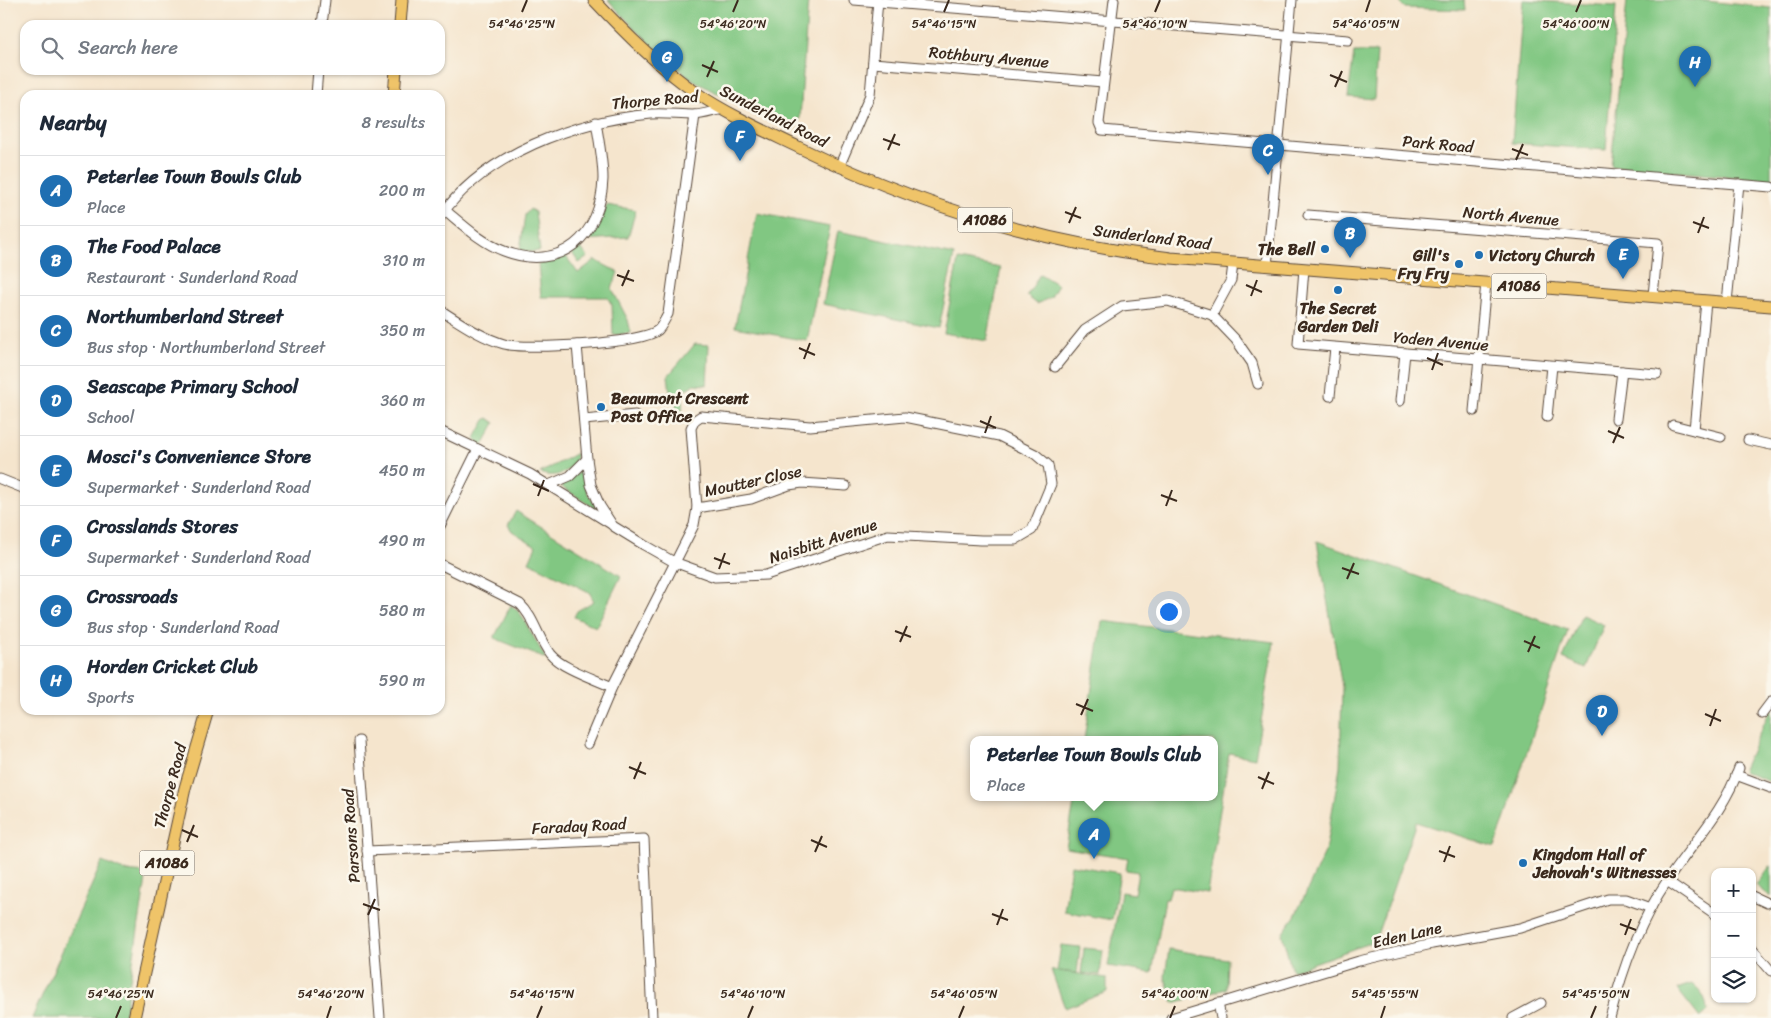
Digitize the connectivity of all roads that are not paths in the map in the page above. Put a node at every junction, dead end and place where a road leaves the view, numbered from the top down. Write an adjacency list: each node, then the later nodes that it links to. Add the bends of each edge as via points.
1 (325, 0): 8 (street)
2 (402, 0): 9 (main road)
3 (594, 0): 19 (main road, Sunderland Road / A1086, via 655,60 698,94)
4 (854, 0): 7 (street)
5 (1114, 0): 10 (street)
6 (1292, 0): 11 (street)
7 (878, 1): 10 (street); 13 (street)
8 (323, 20)
9 (400, 20)
10 (1112, 21): 11 (street); 16 (street)
11 (1288, 35): 12 (street); 22 (street)
12 (1348, 40)
13 (873, 63): 16 (street, Rothbury Avenue); 23 (street, via 870,95)
14 (318, 75): 17 (street)
15 (396, 75): 18 (main road)
16 (1103, 82): 22 (street, Park Road, via 1099,123 1102,130)
17 (316, 90)
18 (394, 90)
19 (723, 108): 20 (street, Thorpe Road); 23 (main road, Sunderland Road / A1086)
20 (695, 115): 21 (street, Thorpe Road, via 652,114); 39 (street, via 668,314 657,331 638,339)
21 (596, 122): 26 (street, Thorpe Road, via 556,135 506,158 474,182); 27 (street, via 603,179 599,207 590,230 570,249 549,257 527,258 503,251)
22 (1278, 146): 24 (street, Park Road); 30 (street)
23 (839, 167): 29 (main road, Sunderland Road / A1086, via 941,208 1052,238 1104,250)
24 (1738, 184): 25 (street, Park Road); 35 (street)
25 (1771, 187)
26 (445, 212)
27 (445, 215)
28 (1308, 215): 33 (street, North Avenue, via 1658,243)
29 (1233, 264): 30 (main road, Sunderland Road / A1086); 38 (street, via 1231,280)
30 (1267, 266): 31 (main road, Sunderland Road / A1086)
31 (1304, 269): 32 (main road, Sunderland Road / A1086); 40 (street, Yoden Avenue, via 1298,344)
32 (1486, 283): 33 (main road, Sunderland Road / A1086); 42 (street)
33 (1653, 296): 34 (main road, Sunderland Road / A1086)
34 (1706, 301): 35 (main road, Sunderland Road / A1086); 56 (street)
35 (1727, 302): 36 (main road, Sunderland Road / A1086)
36 (1771, 306)
37 (445, 313): 39 (street, via 481,336 506,345)
38 (1212, 315): 44 (street, via 1168,301 1122,306 1085,330); 47 (street, via 1252,363)
39 (577, 345): 54 (street)
40 (1335, 348): 41 (street, Yoden Avenue); 48 (street)
41 (1405, 353): 42 (street, Yoden Avenue); 49 (street)
42 (1480, 360): 43 (street, Yoden Avenue); 50 (street)
43 (1552, 366): 45 (street, Yoden Avenue); 52 (street)
44 (1055, 367)
45 (1622, 371): 46 (street, Yoden Avenue); 53 (street)
46 (1657, 374)
47 (1258, 384)
48 (1330, 396)
49 (1400, 401)
50 (1474, 411)
51 (635, 415): 54 (street)
52 (1547, 417)
53 (1616, 419)
54 (584, 420): 62 (street)
55 (1673, 425): 56 (street)
56 (1694, 430): 58 (street)
57 (445, 433): 61 (street, Naisbitt Avenue)
58 (1721, 436)
59 (1748, 440): 60 (street)
60 (1771, 445)
61 (478, 449): 64 (street, Naisbitt Avenue); 68 (street)
62 (587, 460): 64 (street, via 570,476); 69 (street, via 591,485)
63 (0, 479): 66 (street)
64 (549, 485): 69 (street, Naisbitt Avenue)
65 (846, 486): 67 (street, Moutter Close, via 802,483 751,500)
66 (20, 487)
67 (697, 508): 70 (street, via 694,525); 70 (street, Naisbitt Avenue, via 691,428 701,416 810,426 905,417 999,436 1035,454 1048,465 1051,484 1032,530 1015,540 888,535 766,575 714,577)
68 (445, 516)
69 (613, 526): 70 (street, Naisbitt Avenue)
70 (674, 562): 72 (street)
71 (445, 566): 72 (street, via 520,604 558,661)
72 (612, 687): 77 (street)
73 (1771, 702): 74 (street)
74 (1762, 714)
75 (207, 715): 89 (main road, Thorpe Road / A1086, via 185,788)
76 (359, 740): 79 (street, Parsons Road)
77 (588, 744)
78 (1771, 788): 80 (street, via 1738,771 1717,810)
79 (367, 851): 90 (street, Parsons Road); 91 (street, Faraday Road, via 644,839)
80 (1666, 881): 83 (street); 84 (street)
81 (1756, 898): 82 (street)
82 (1767, 903)
83 (1651, 908): 87 (street, Eden Lane, via 1626,899 1608,899 1520,928 1423,946); 95 (street, via 1627,959)
84 (1714, 913)
85 (1756, 953): 86 (street)
86 (1771, 970)
87 (1218, 1003): 92 (street, Eden Lane); 93 (street)
88 (1541, 1003): 94 (street)
89 (134, 1018)
90 (380, 1018)
91 (652, 1018)
92 (1171, 1018)
93 (1221, 1018)
94 (1513, 1018)
95 (1610, 1018)

